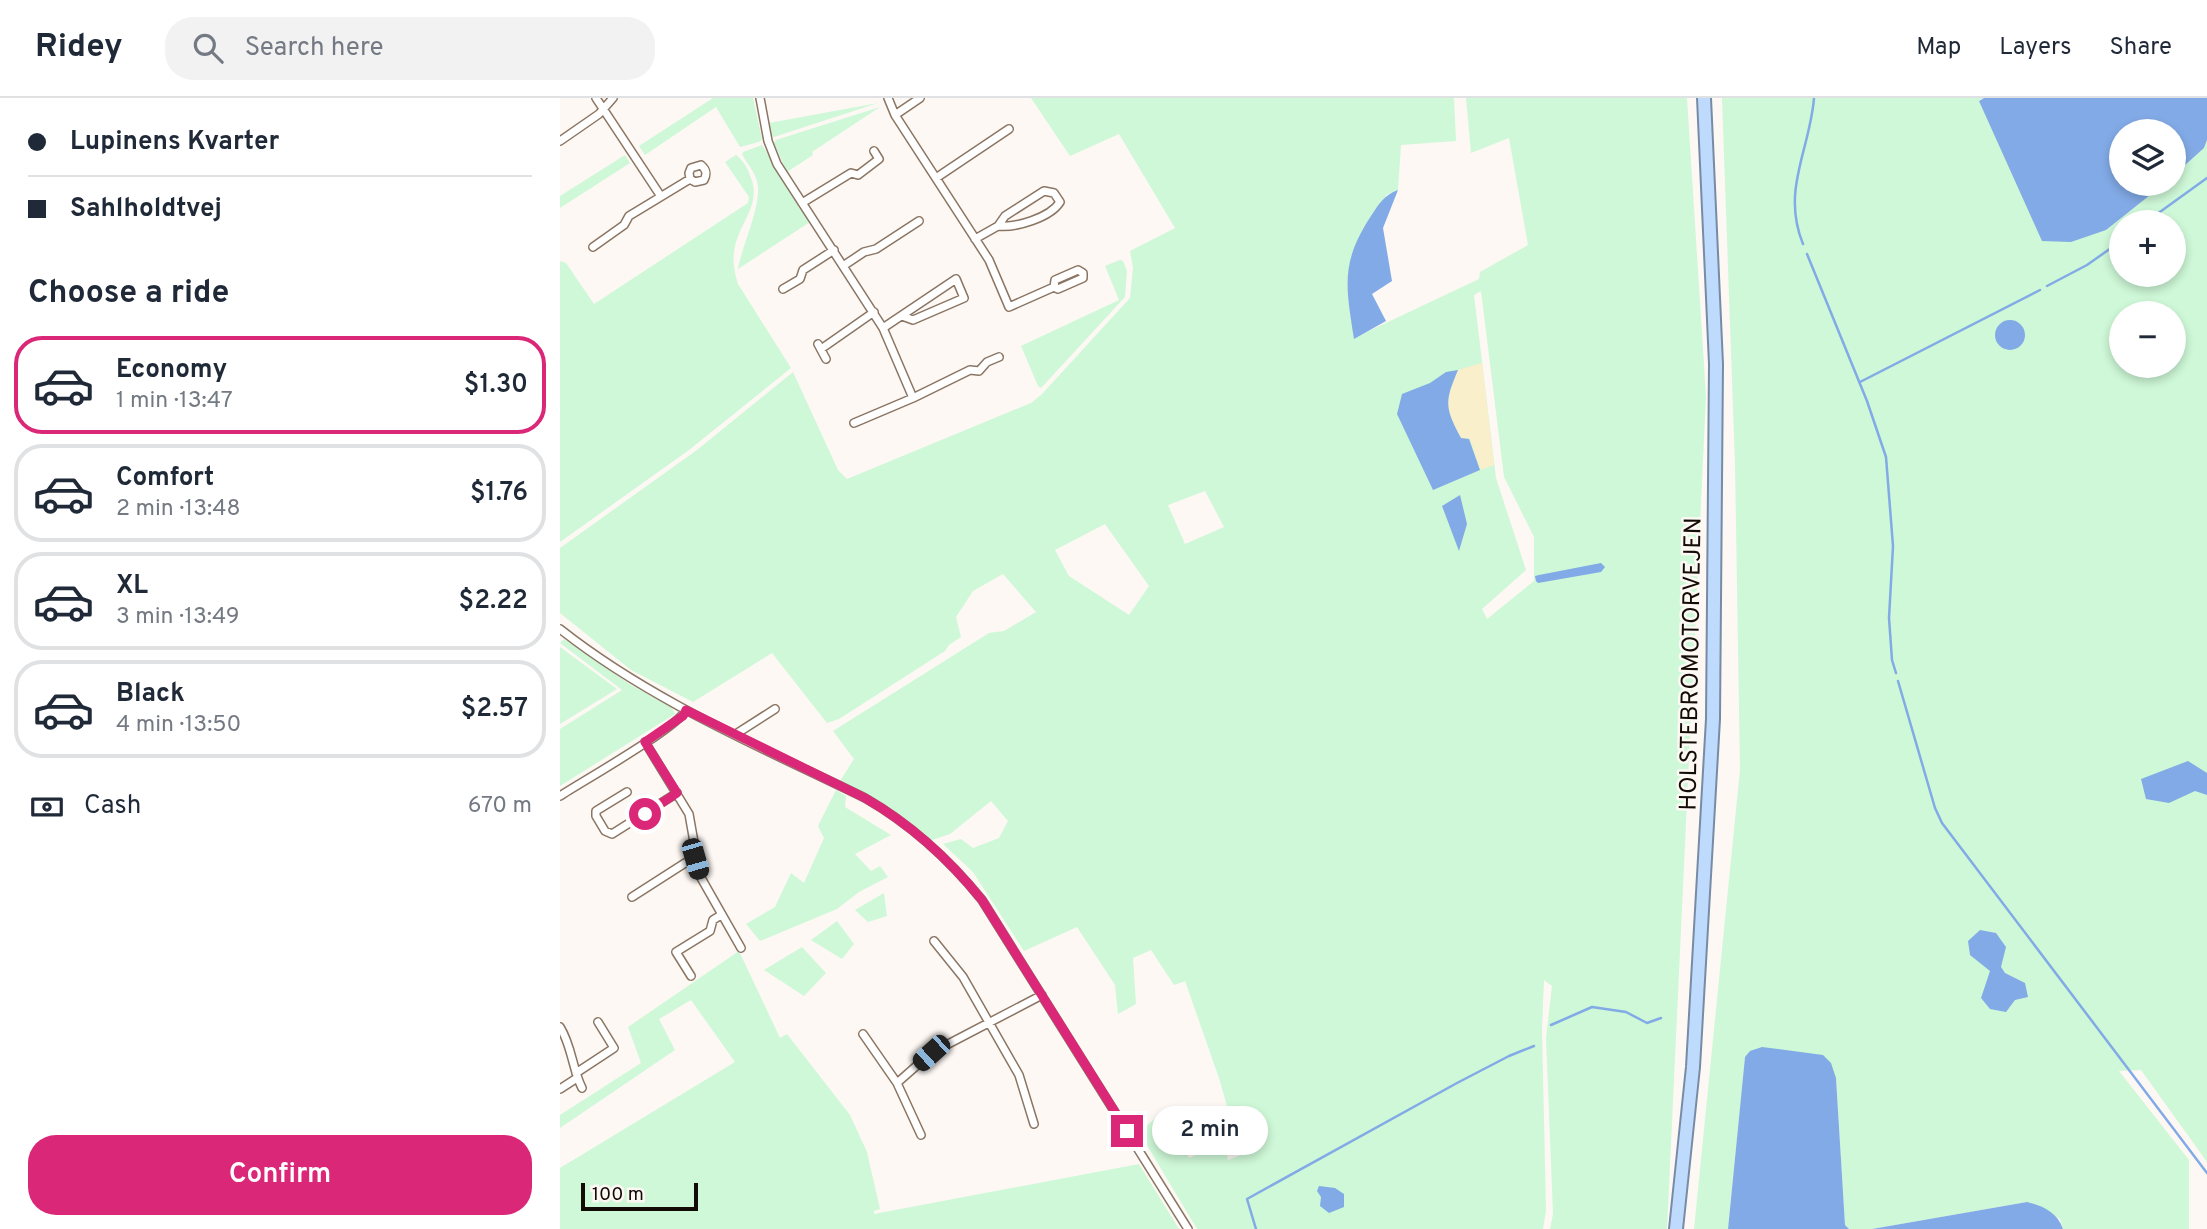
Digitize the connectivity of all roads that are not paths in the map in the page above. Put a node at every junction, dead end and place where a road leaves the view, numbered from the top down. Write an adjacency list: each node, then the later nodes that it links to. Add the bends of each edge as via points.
1 (596, 98): 7 (street)
2 (613, 98): 7 (street)
3 (760, 98): 15 (street, via 777,164)
4 (888, 98): 8 (street)
5 (920, 98): 8 (street)
6 (1704, 98): 57 (highway, HOLSTEBROMOTORVEJEN, via 1716,364 1713,719 1694,1054)
7 (603, 108): 10 (street); 14 (street)
8 (895, 115): 12 (street)
9 (1009, 129): 12 (street)
10 (560, 141)
11 (874, 151): 15 (street, via 879,159 858,176 851,173)
12 (936, 178): 18 (street)
13 (690, 179): 14 (street)
14 (660, 195): 19 (street)
15 (802, 203): 20 (street)
16 (919, 221): 21 (street)
17 (998, 226): 17 (street, via 1005,216 1044,191 1054,193 1060,202 1056,209 1013,228); 18 (street)
18 (975, 239): 22 (street, via 1009,307)
19 (593, 247)
20 (834, 250): 21 (street); 23 (street)
21 (843, 266): 24 (street)
22 (1054, 287)
23 (783, 289)
24 (874, 312): 26 (street); 28 (street, via 820,346)
25 (902, 316): 25 (street, via 912,309 956,279 964,298 913,320); 26 (street)
26 (883, 328): 29 (street)
27 (999, 357): 29 (street, via 979,371 970,370)
28 (826, 359)
29 (913, 398): 30 (street)
30 (854, 423)
31 (560, 629): 33 (street, via 619,672)
32 (775, 709): 34 (street)
33 (686, 710): 34 (street); 35 (street)
34 (736, 734): 45 (street, via 865,798 911,827 982,900)
35 (645, 742): 37 (street); 38 (street)
36 (627, 792): 37 (street, via 596,811 605,831 612,834)
37 (677, 793): 39 (street, via 694,828)
38 (560, 796)
39 (695, 859): 40 (street); 41 (street)
40 (632, 897)
41 (722, 915): 43 (street); 44 (street, via 713,920 710,931 676,952)
42 (934, 941): 47 (street, via 963,977)
43 (741, 948)
44 (691, 976)
45 (1042, 995): 47 (street); 56 (street)
46 (598, 1022): 50 (street, via 614,1048)
47 (988, 1023): 51 (street, via 931,1053); 54 (street, via 1019,1075)
48 (560, 1027): 50 (street)
49 (863, 1034): 51 (street)
50 (576, 1075): 52 (street); 53 (street)
51 (897, 1083): 55 (street)
52 (582, 1088)
53 (560, 1089)
54 (1034, 1124)
55 (920, 1135)
56 (1188, 1229)
57 (1676, 1229)

